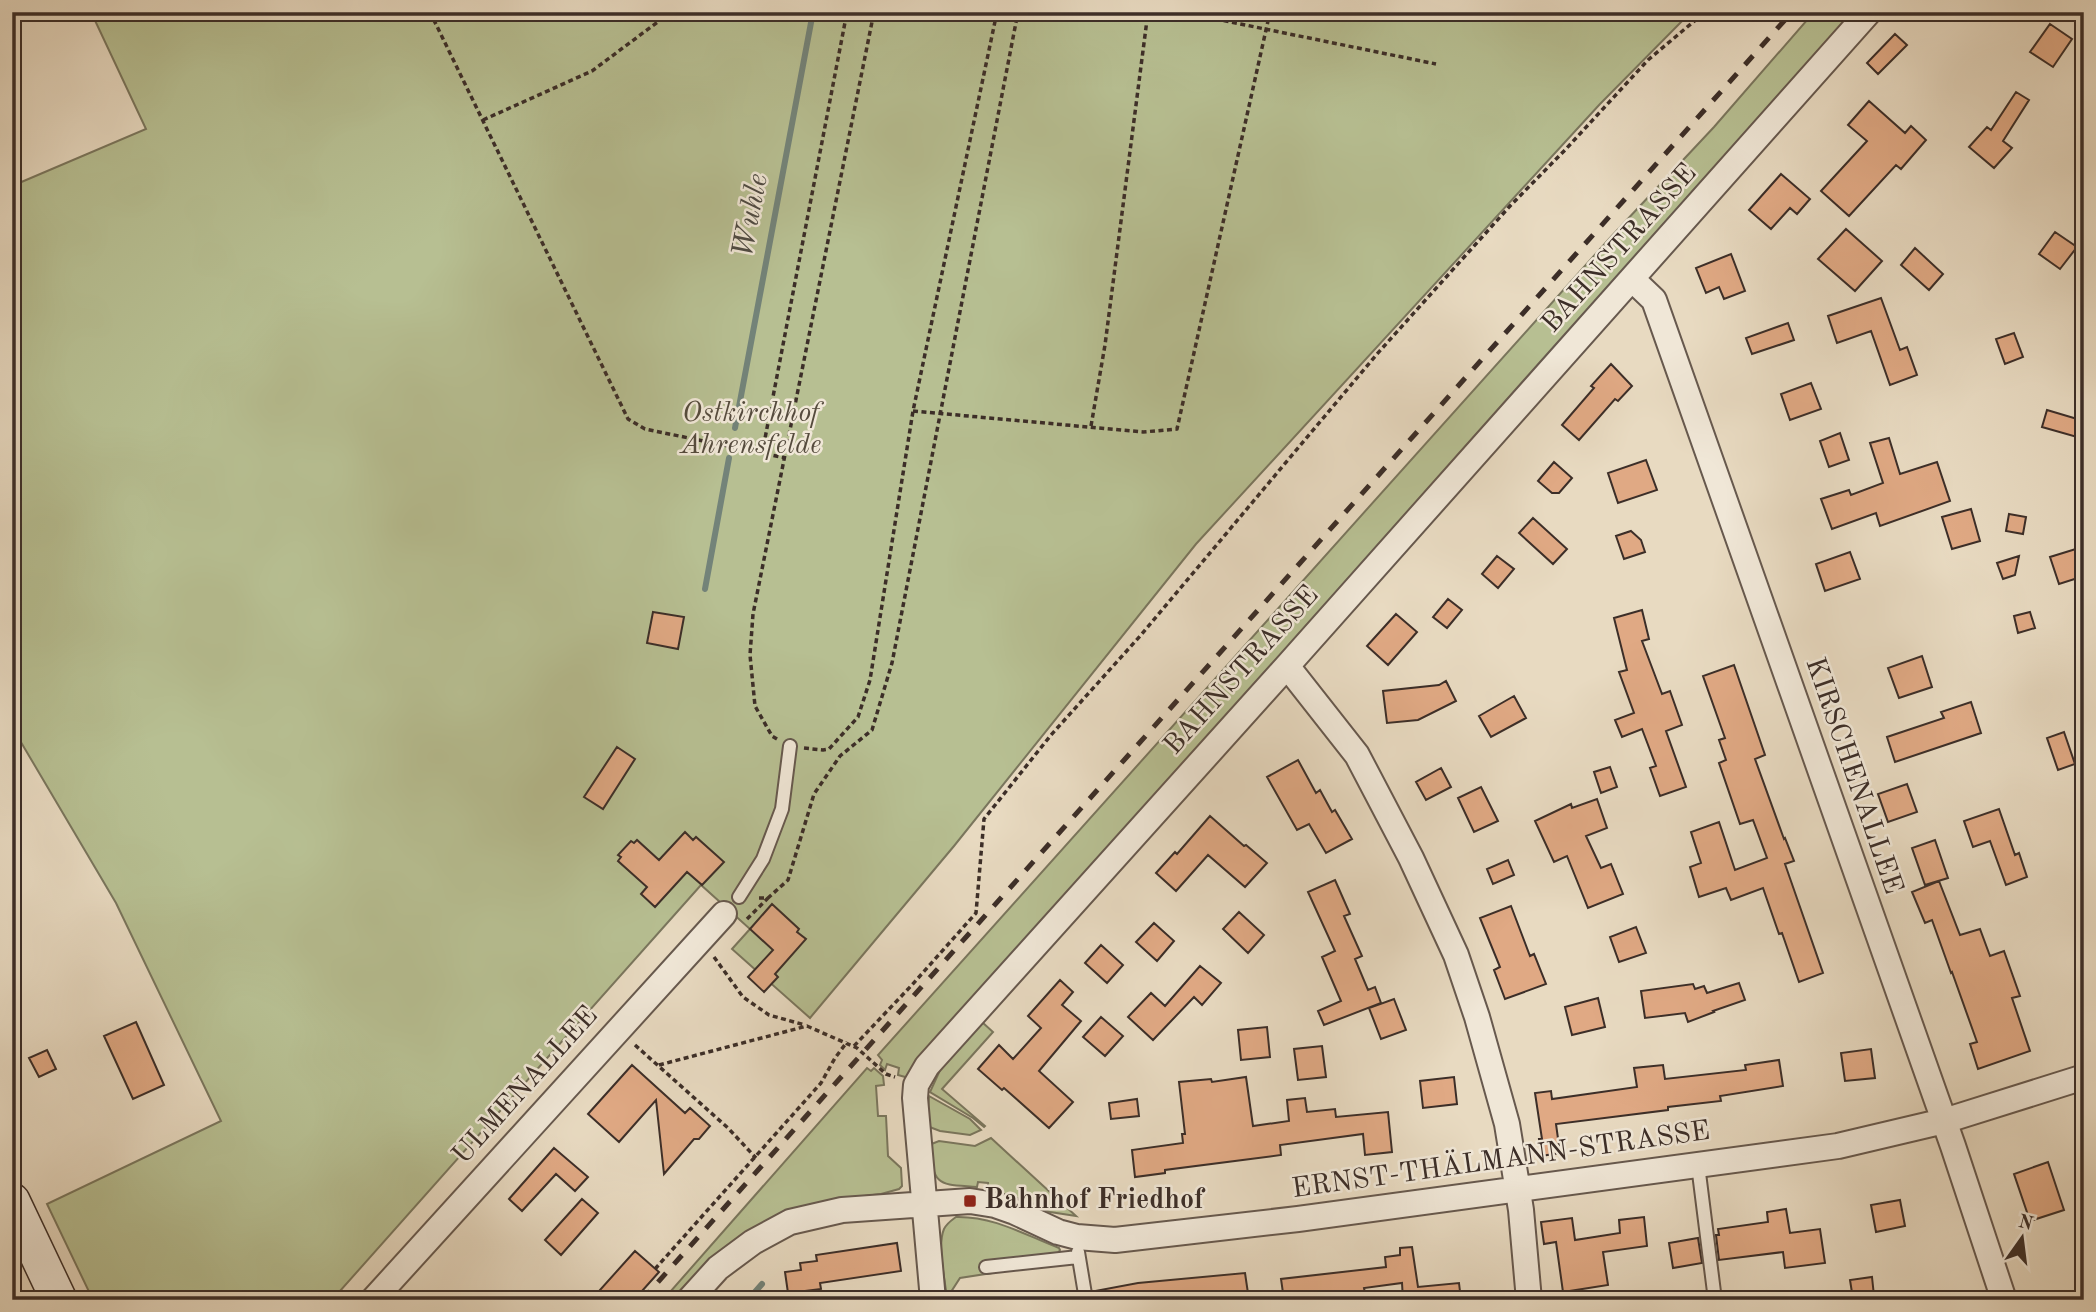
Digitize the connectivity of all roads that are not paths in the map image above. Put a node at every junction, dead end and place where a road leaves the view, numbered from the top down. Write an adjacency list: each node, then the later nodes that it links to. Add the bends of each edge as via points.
1 (1869, 12): 2 (street, BAHNSTRASSE)
2 (1632, 279): 3 (street, BAHNSTRASSE); 7 (street, KIRSCHENALLEE, via 1654,300)
3 (1287, 666): 9 (street, via 1357,755 1456,955 1499,1093); 11 (street, BAHNSTRASSE, via 927,1066 915,1098)
4 (790, 746): 5 (lane, via 782,809 763,859)
5 (732, 905): 15 (street, ULMENALLEE)
6 (2084, 1077): 7 (street, ERNST-THÄLMANN-STRASSE)
7 (1944, 1121): 8 (street, ERNST-THÄLMANN-STRASSE, via 1838,1146); 21 (street, KIRSCHENALLEE)
8 (1698, 1165): 9 (street, ERNST-THÄLMANN-STRASSE); 20 (lane)
9 (1518, 1189): 12 (street, ERNST-THÄLMANN-STRASSE); 19 (street)
10 (12, 1201): 14 (street)
11 (924, 1204): 12 (street, ERNST-THÄLMANN-STRASSE, via 995,1205 1058,1232); 16 (street, via 842,1210 790,1222 718,1268); 17 (street, BAHNSTRASSE)
12 (1078, 1247): 13 (lane); 18 (lane)
13 (986, 1267)
14 (59, 1300)
15 (373, 1300)
16 (689, 1300)
17 (933, 1300)
18 (1086, 1300)
19 (1529, 1300)
20 (1715, 1300)
21 (2004, 1300)

